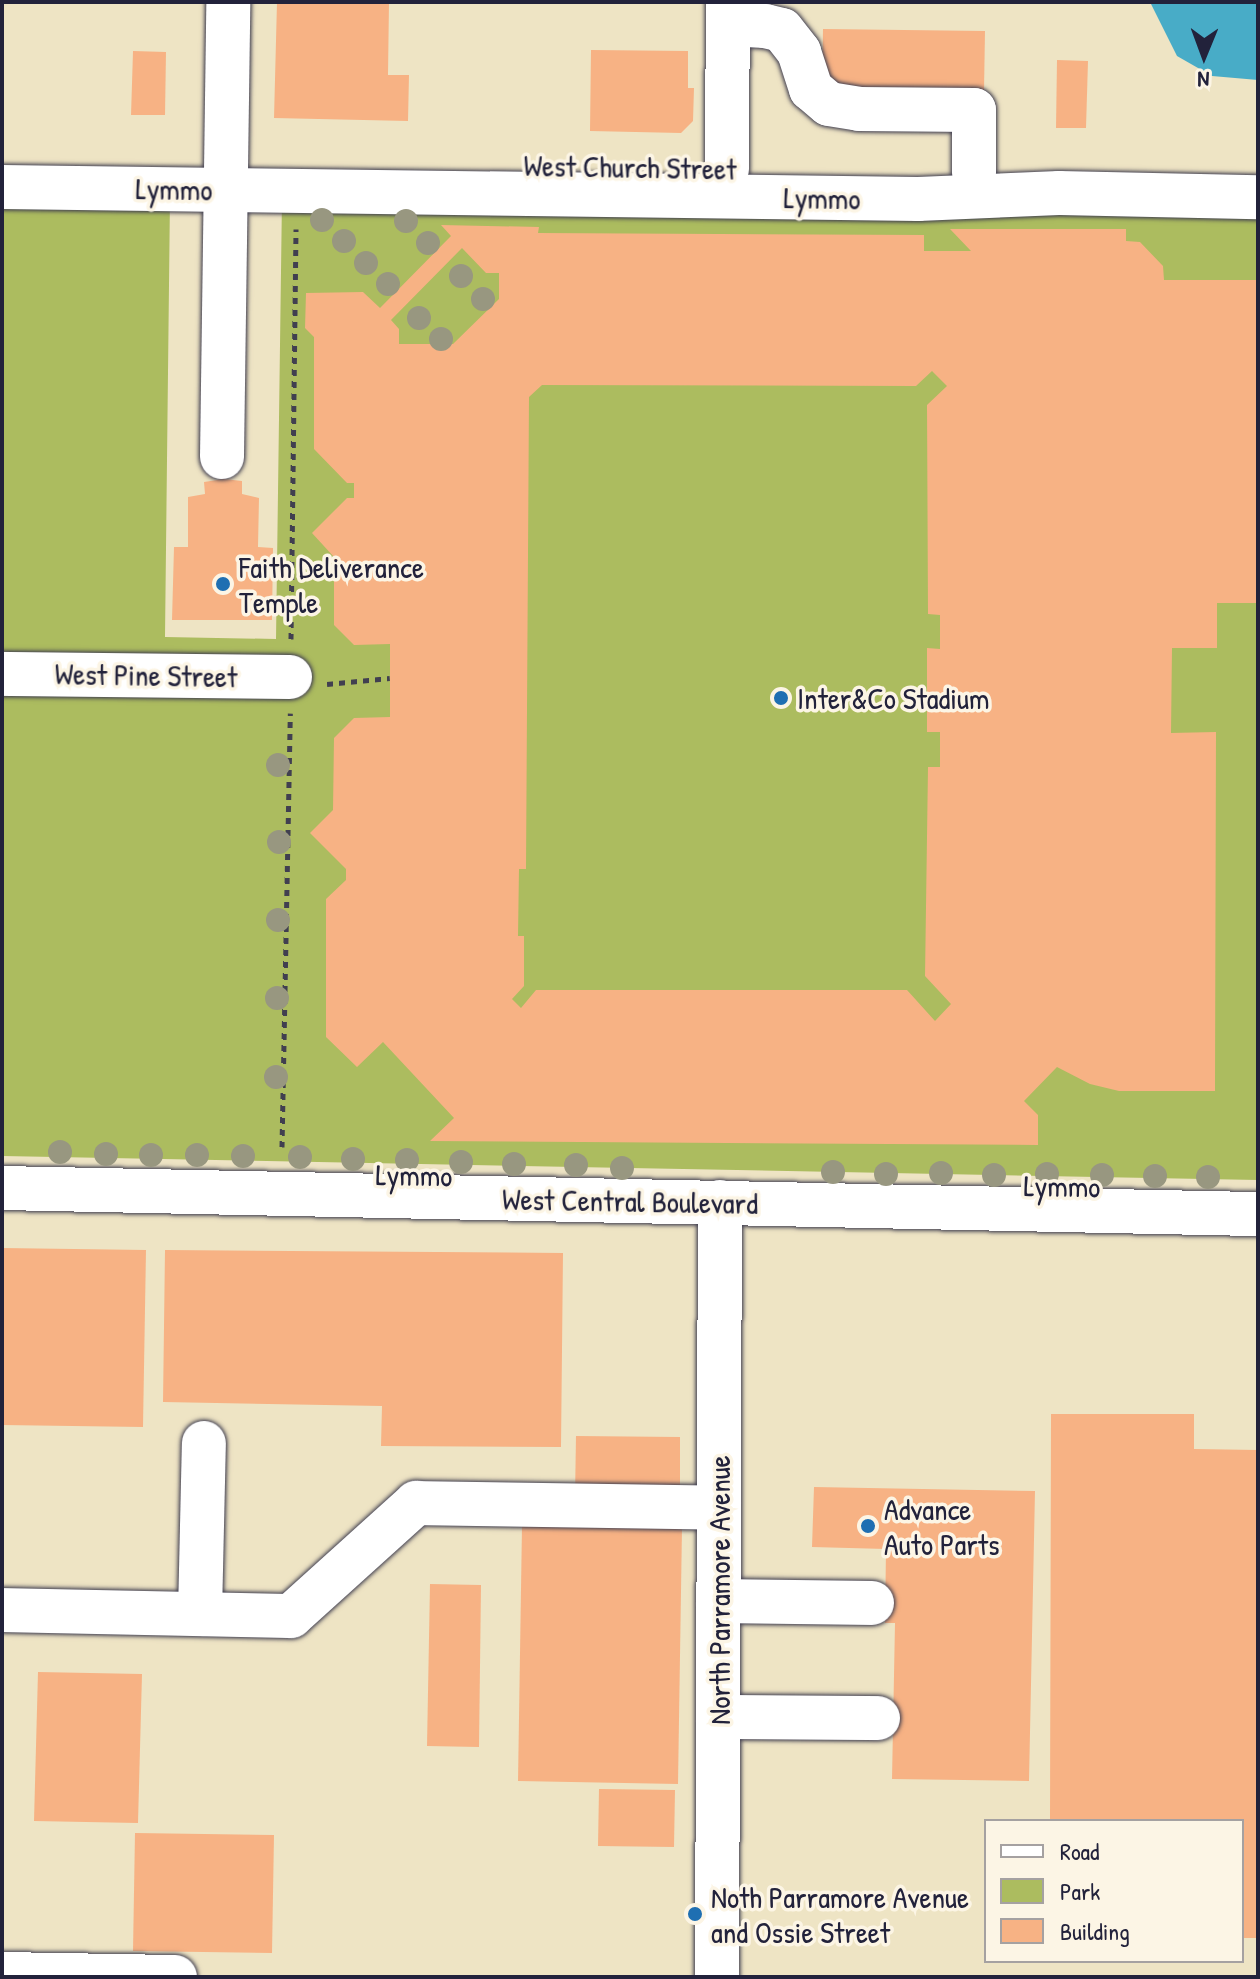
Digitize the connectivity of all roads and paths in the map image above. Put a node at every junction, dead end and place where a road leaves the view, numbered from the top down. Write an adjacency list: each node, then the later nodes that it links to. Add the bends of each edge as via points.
1 (228, 2): 6 (street)
2 (728, 13): 4 (street); 5 (street, via 782,30 799,52 811,89 829,104 974,110)
3 (2, 160): 6 (street, West Church Street)
4 (727, 169): 5 (street, West Church Street); 6 (street, West Church Street)
5 (974, 173): 7 (street, West Church Street)
6 (227, 176): 8 (street, Lymmo); 9 (street, Lymmo, via 918,199 1059,193); 10 (street)
7 (1258, 178)
8 (2, 187)
9 (1258, 197)
10 (222, 457)
11 (2, 674): 13 (street, West Pine Street)
12 (390, 678): 13 (path)
13 (305, 681)
14 (2, 1167): 16 (street, Lymmo)
15 (2, 1188): 17 (street, West Central Boulevard)
16 (1258, 1188)
17 (720, 1202): 18 (street, West Central Boulevard); 20 (street, North Parramore Avenue)
18 (1258, 1214)
19 (204, 1443): 24 (street)
20 (719, 1508): 21 (street, North Parramore Avenue); 24 (street, via 416,1503 291,1616)
21 (718, 1601): 22 (street); 25 (street, North Parramore Avenue)
22 (872, 1603)
23 (2, 1610): 24 (street)
24 (200, 1614)
25 (718, 1717): 26 (street); 29 (street, North Parramore Avenue)
26 (878, 1718)
27 (2, 1974): 28 (street)
28 (175, 1977)
29 (717, 1977)

